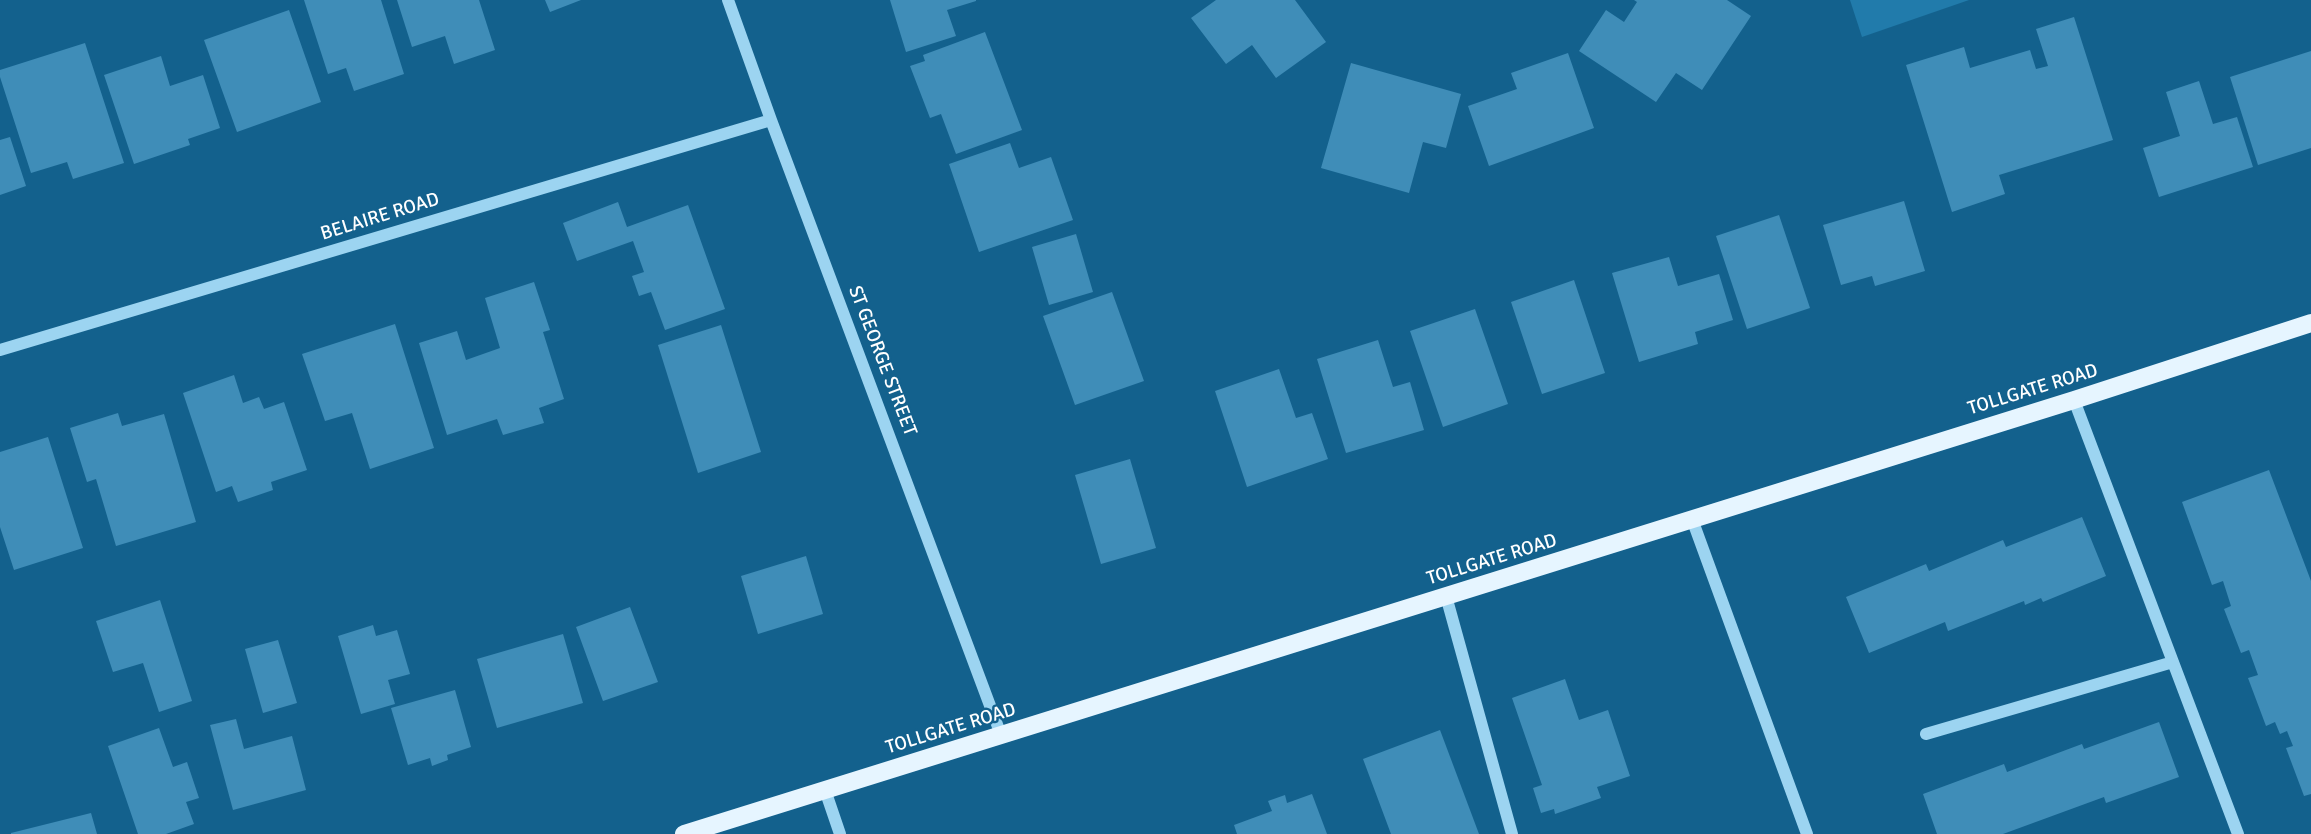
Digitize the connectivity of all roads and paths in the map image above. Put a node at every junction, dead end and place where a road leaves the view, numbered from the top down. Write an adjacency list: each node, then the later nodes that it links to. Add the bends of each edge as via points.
1 (729, 0): 2 (street, ST GEORGE STREET)
2 (771, 120): 4 (street, BELAIRE ROAD); 10 (street, ST GEORGE STREET)
3 (2311, 323): 5 (main road, TOLLGATE ROAD)
4 (0, 349)
5 (2074, 400): 6 (main road, TOLLGATE ROAD); 8 (street)
6 (1692, 519): 7 (main road, TOLLGATE ROAD); 15 (street)
7 (1446, 596): 10 (main road, TOLLGATE ROAD); 14 (street)
8 (2173, 662): 9 (street); 16 (street)
9 (1926, 734)
10 (1001, 735): 11 (main road, TOLLGATE ROAD)
11 (825, 790): 12 (main road, TOLLGATE ROAD); 13 (street)
12 (684, 834)
13 (840, 834)
14 (1512, 834)
15 (1807, 834)
16 (2238, 834)

